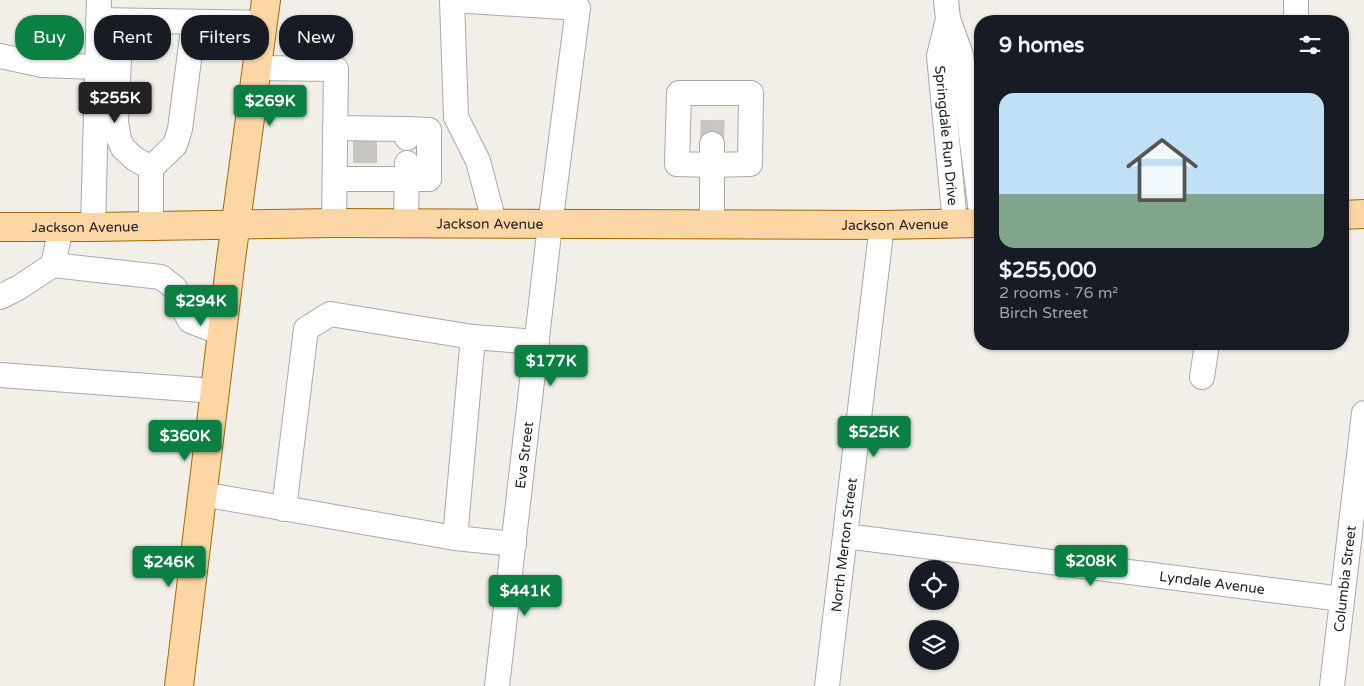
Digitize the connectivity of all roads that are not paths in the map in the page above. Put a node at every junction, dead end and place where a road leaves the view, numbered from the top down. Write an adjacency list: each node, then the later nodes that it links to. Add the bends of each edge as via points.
1 (453, 0): 26 (street, via 456,117 478,160); 27 (street, Eva Street, via 578,8)
2 (1296, 0): 8 (street)
3 (98, 10): 6 (street); 12 (street)
4 (947, 10): 16 (street, Springdale Run Drive, via 961,55); 24 (street, Springdale Run Drive, via 939,56)
5 (265, 12): 7 (street); 13 (main road)
6 (115, 15)
7 (244, 15)
8 (1296, 15)
9 (0, 56): 12 (street, via 42,65)
10 (119, 60): 17 (street, via 116,122 119,139 135,159)
11 (189, 60): 17 (street, via 175,146)
12 (97, 68): 33 (street)
13 (257, 68): 14 (street, via 336,69); 25 (main road)
14 (335, 128): 18 (street, via 407,134 429,130 429,179); 19 (street)
15 (712, 154): 15 (street, via 677,164 678,93 713,101 751,93 750,164); 28 (street)
16 (974, 158)
17 (151, 168): 30 (street)
18 (407, 171): 19 (street, via 365,171); 23 (street)
19 (335, 179): 22 (street)
20 (1364, 214): 21 (main road)
21 (1349, 215)
22 (334, 223): 23 (main road, Jackson Avenue); 25 (main road, Jackson Avenue)
23 (406, 223): 26 (main road, Jackson Avenue)
24 (968, 223): 29 (main road, Jackson Avenue)
25 (235, 225): 30 (main road, Jackson Avenue); 36 (main road)
26 (495, 225): 27 (main road, Jackson Avenue)
27 (550, 225): 28 (main road, Jackson Avenue); 38 (street, Eva Street)
28 (712, 225): 29 (main road, Jackson Avenue)
29 (882, 225): 46 (street, North Merton Street)
30 (151, 226): 33 (main road, Jackson Avenue)
31 (0, 227): 32 (main road, Jackson Avenue)
32 (61, 227): 33 (main road, Jackson Avenue); 34 (street)
33 (93, 227)
34 (53, 265): 35 (street); 36 (street, via 161,278 175,288 190,321)
35 (0, 297)
36 (222, 334): 42 (main road)
37 (473, 337): 38 (street); 45 (street, via 330,314 306,329); 47 (street)
38 (537, 342): 48 (street, Eva Street)
39 (1206, 350): 41 (street)
40 (0, 375): 42 (street)
41 (1202, 377)
42 (215, 391): 44 (main road)
43 (1364, 413): 49 (street, Columbia Street)
44 (202, 494): 45 (street); 50 (main road)
45 (284, 509): 47 (street)
46 (845, 536): 49 (street, Lyndale Avenue); 52 (street, North Merton Street)
47 (455, 538): 48 (street)
48 (514, 544): 51 (street, Eva Street)
49 (1342, 599): 53 (street, Columbia Street)
50 (179, 686)
51 (498, 686)
52 (827, 686)
53 (1332, 686)

